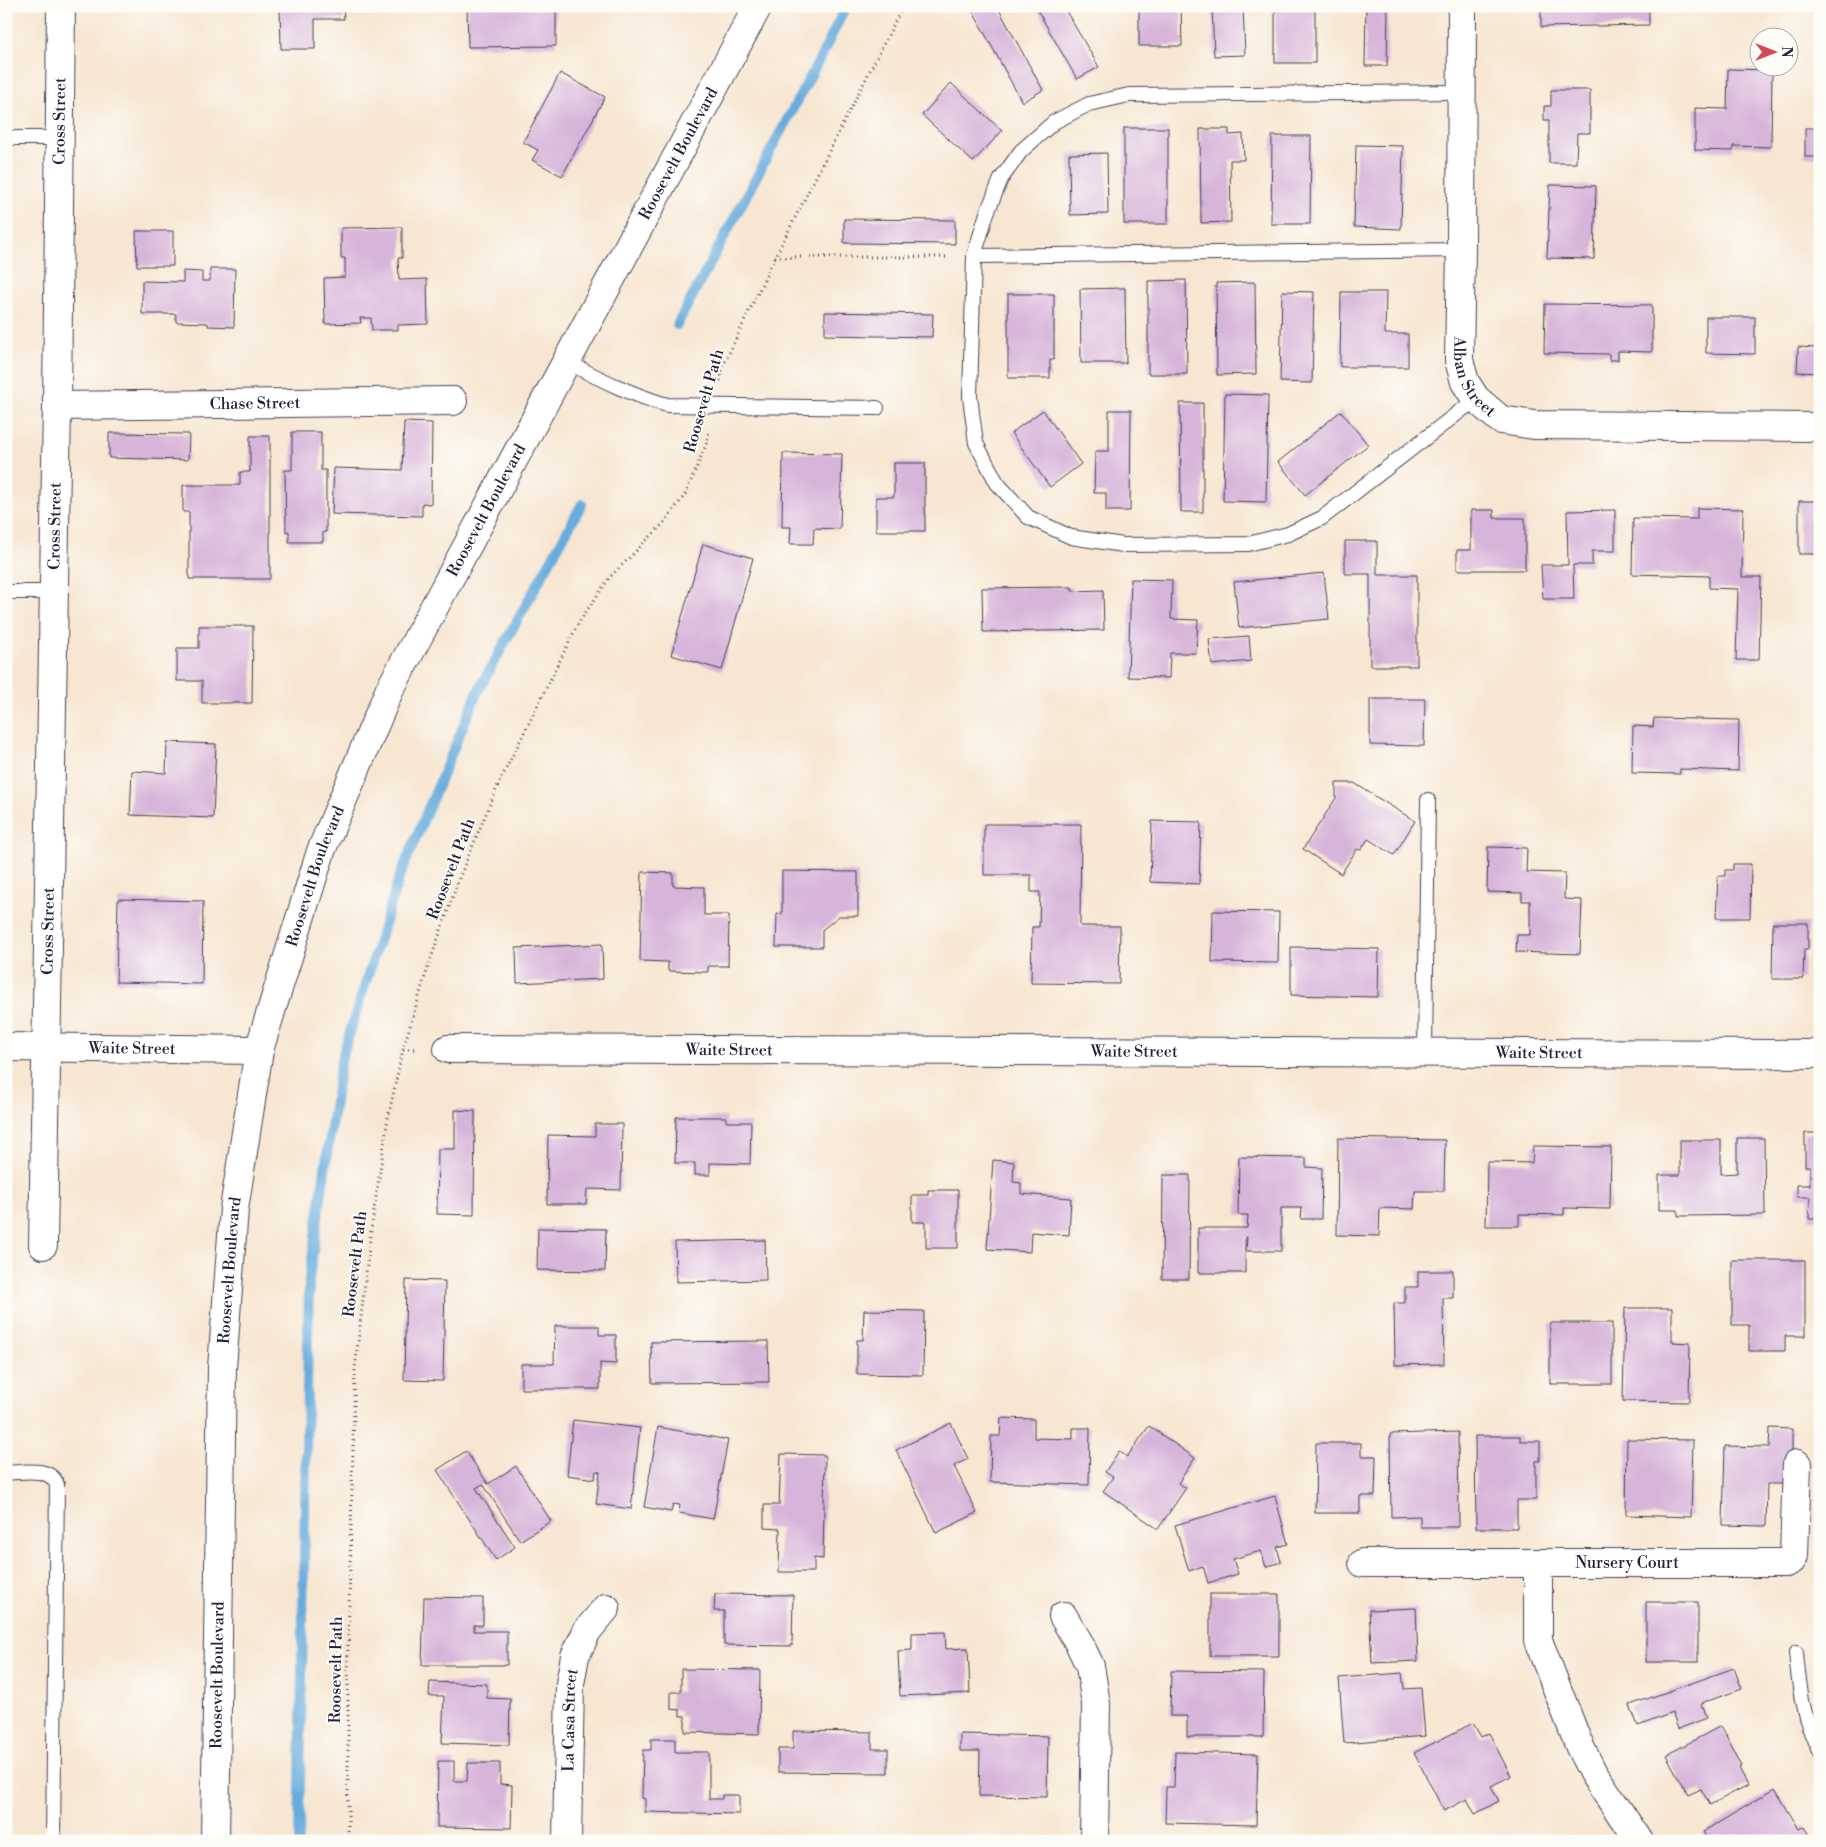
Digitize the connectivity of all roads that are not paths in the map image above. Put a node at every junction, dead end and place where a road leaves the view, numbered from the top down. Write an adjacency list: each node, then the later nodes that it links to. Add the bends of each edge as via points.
1 (61, 6): 6 (street, Cross Street)
2 (758, 6): 9 (street, Roosevelt Boulevard)
3 (1462, 6): 4 (street, Alban Street)
4 (1461, 92): 7 (street, Alban Street); 8 (lane, via 1129,95 1089,104 1054,122 1021,151 1001,180)
5 (6, 138): 6 (lane)
6 (60, 138): 12 (street, Cross Street)
7 (1461, 250): 8 (lane); 10 (street, Alban Street, via 1459,360)
8 (974, 256): 10 (lane, via 970,397 976,443 997,483 1028,517 1071,537 1123,545 1248,544 1288,534 1322,518)
9 (567, 362): 13 (lane, via 612,385 668,404); 21 (street, Roosevelt Boulevard, via 390,691 320,851)
10 (1476, 400): 14 (street, Alban Street, via 1501,420 1534,425)
11 (453, 401): 12 (street, Chase Street)
12 (57, 406): 16 (street, Cross Street)
13 (877, 408)
14 (1820, 427)
15 (6, 592): 16 (lane)
16 (54, 592): 19 (street, Cross Street)
17 (1428, 800): 22 (lane)
18 (6, 1047): 19 (street, Waite Street)
19 (46, 1047): 21 (street, Waite Street); 24 (street, Cross Street)
20 (448, 1049): 22 (street, Waite Street)
21 (259, 1050): 34 (street, Roosevelt Boulevard, via 234,1209 222,1368)
22 (1425, 1052): 23 (street, Waite Street)
23 (1820, 1054)
24 (43, 1245)
25 (1797, 1464): 28 (street, Nursery Court, via 1794,1556 1786,1564)
26 (6, 1473): 33 (lane, via 45,1473 56,1480 57,1485)
27 (1363, 1563): 28 (street, Nursery Court)
28 (1538, 1564): 37 (street, via 1538,1640 1593,1773)
29 (606, 1608): 35 (street, La Casa Street, via 587,1631 575,1656 570,1684)
30 (1063, 1616): 36 (street, via 1090,1666 1096,1704)
31 (1796, 1653): 32 (lane, via 1802,1709)
32 (1820, 1753)
33 (53, 1841)
34 (215, 1841)
35 (568, 1841)
36 (1094, 1841)
37 (1640, 1841)

